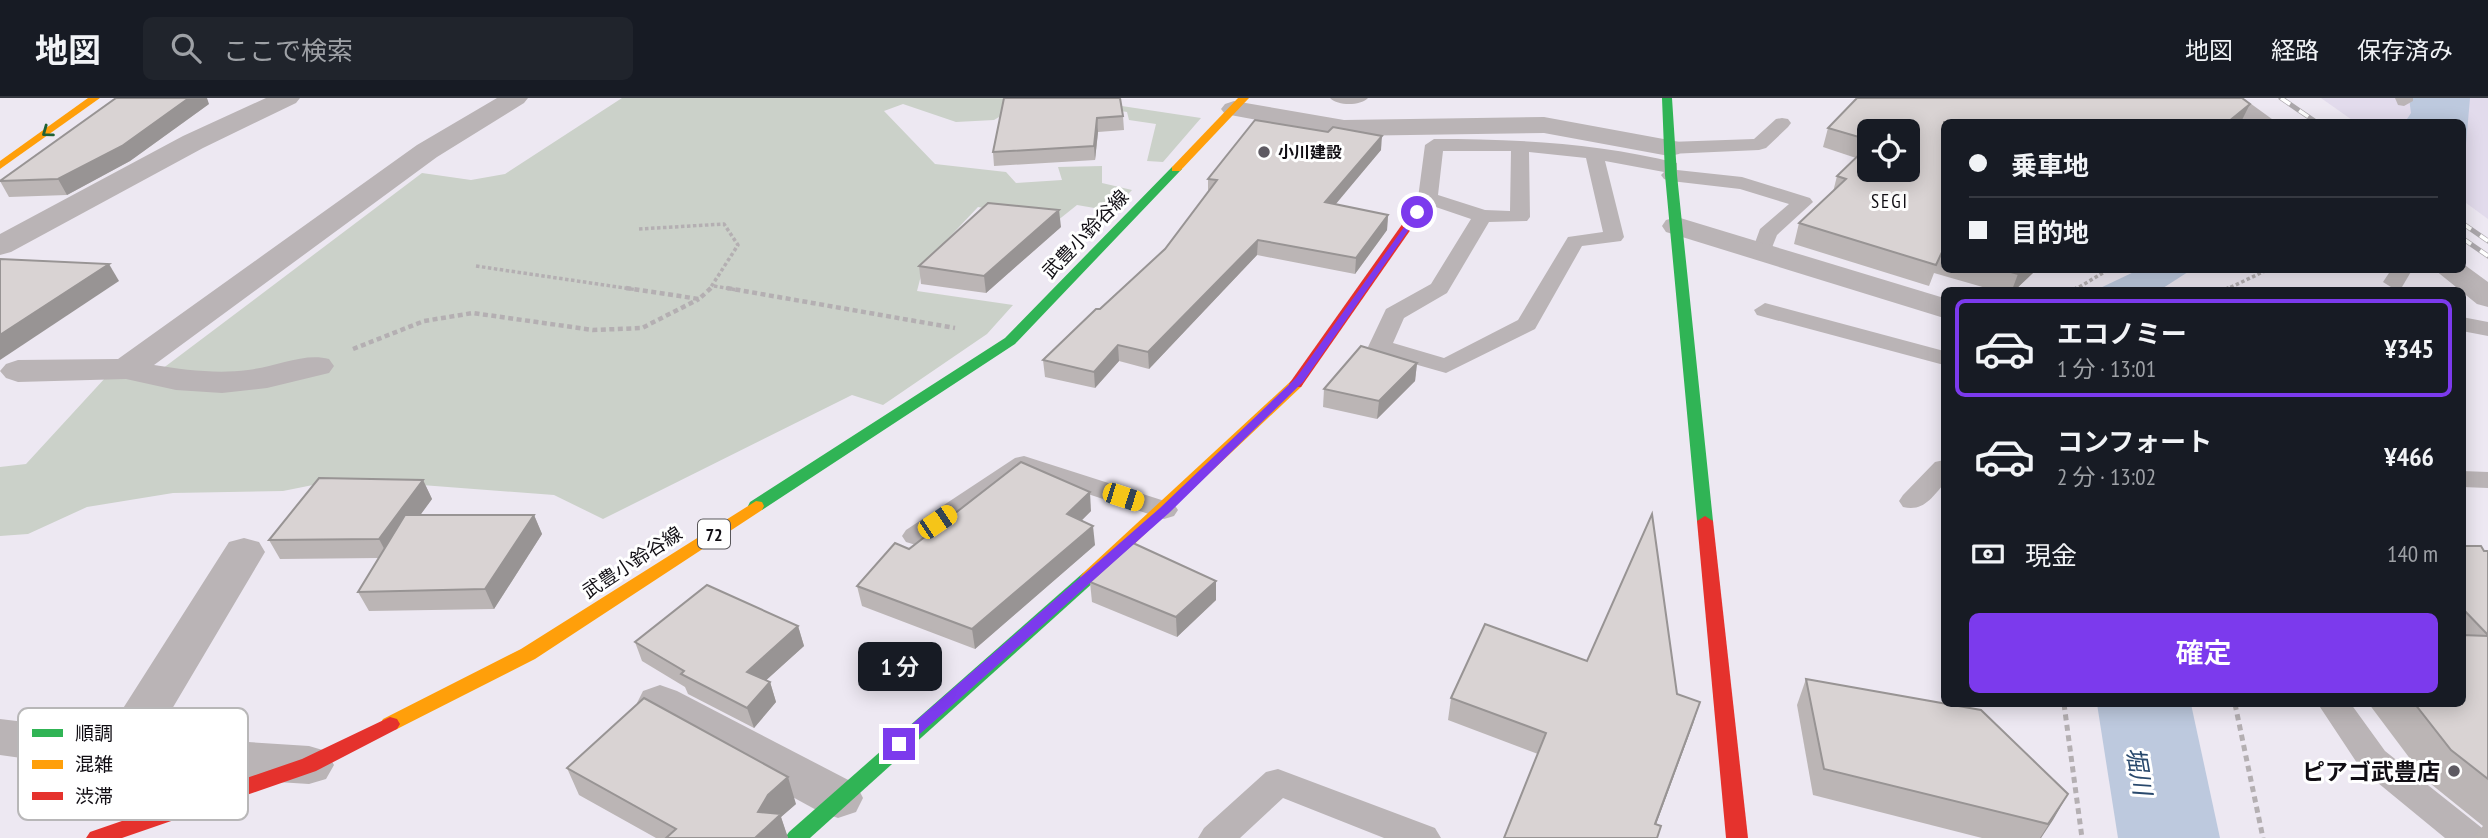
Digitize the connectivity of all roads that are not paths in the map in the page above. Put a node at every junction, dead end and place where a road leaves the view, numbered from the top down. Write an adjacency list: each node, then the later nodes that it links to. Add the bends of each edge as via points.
1 (95, 98): 14 (street, one-way to 14)
2 (287, 98): 18 (street, via 193,142)
3 (515, 98): 28 (street, via 427,151)
4 (1339, 98): 5 (lane)
5 (1359, 98)
6 (1667, 98): 13 (street)
7 (2226, 98): 9 (street)
8 (1239, 104): 13 (street, via 1344,128 1544,125); 43 (street, 武豊小鈴谷線 / 72, via 1010,341 528,654)
9 (2258, 119)
10 (1782, 123): 13 (lane, via 1759,144)
11 (1520, 145): 12 (lane); 16 (lane, via 1520,217); 16 (lane, via 1434,145 1428,198)
12 (1594, 153): 13 (lane); 16 (lane, via 1614,237 1575,241 1527,324 1446,366 1380,347 1394,314 1439,288)
13 (1670, 163): 17 (street); 19 (lane, via 1803,202 1767,233)
14 (0, 166)
15 (1417, 212): 34 (street, via 1300,380)
16 (1483, 216)
17 (1677, 226): 19 (street); 51 (street)
18 (0, 246)
19 (1762, 251): 22 (street)
20 (2455, 273): 21 (street)
21 (2488, 297)
22 (1941, 307)
23 (1765, 310): 26 (lane)
24 (2466, 325): 25 (lane)
25 (2488, 329)
26 (1941, 357)
27 (317, 366): 28 (street, via 248,381 208,384)
28 (125, 369): 29 (street)
29 (6, 377)
30 (1941, 471): 33 (lane)
31 (2466, 479): 32 (lane)
32 (2488, 480)
33 (1913, 501)
34 (1164, 510): 35 (lane, via 1024,464); 45 (street)
35 (916, 536)
36 (244, 552): 39 (street)
37 (660, 703): 45 (street)
38 (2336, 707): 52 (lane, via 2373,760)
39 (149, 708)
40 (0, 737): 41 (street)
41 (18, 739)
42 (248, 761): 43 (street)
43 (309, 765): 44 (street, 武豊小鈴谷線 / 72)
44 (248, 786)
45 (838, 798): 48 (street)
46 (149, 820): 47 (street, 武豊小鈴谷線 / 72)
47 (97, 838)
48 (796, 838)
49 (1216, 838): 50 (lane, via 1278,782)
50 (1423, 838)
51 (1737, 838)
52 (2470, 838)

